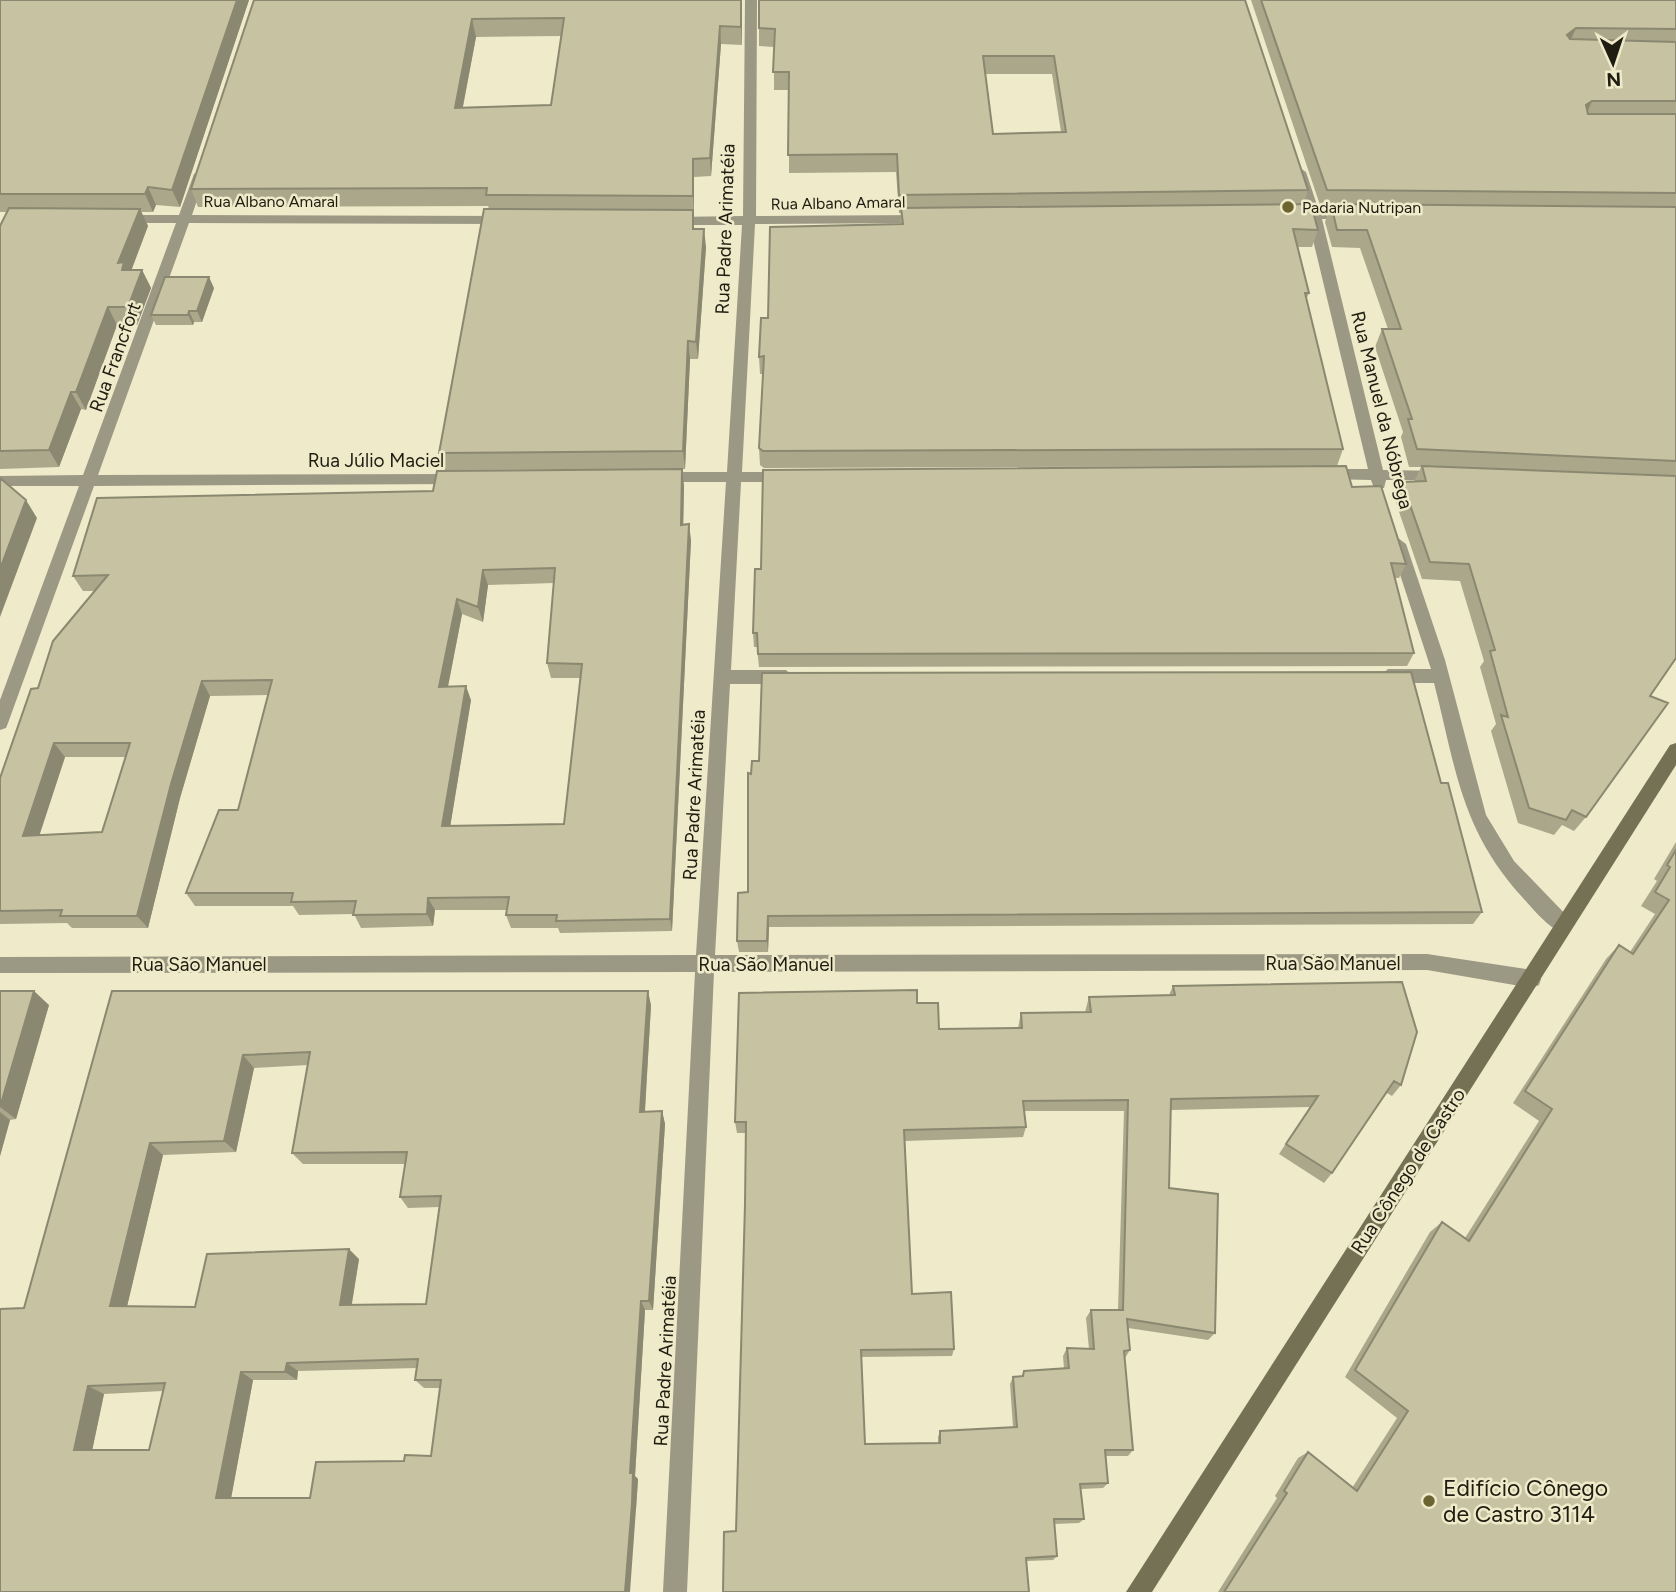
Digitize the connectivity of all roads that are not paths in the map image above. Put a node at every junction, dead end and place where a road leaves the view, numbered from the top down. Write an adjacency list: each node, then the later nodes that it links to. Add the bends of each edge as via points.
1 (751, 0): 12 (street, Rua Padre Arimatéia)
2 (1293, 152): 5 (street, Rua Manuel da Nóbrega)
3 (202, 167): 7 (street, Rua Francfort)
4 (1272, 215): 5 (street)
5 (1314, 215): 6 (street); 13 (street, Rua Manuel da Nóbrega)
6 (1369, 215)
7 (186, 218): 8 (street, Rua Albano Amaral); 10 (street, Rua Albano Amaral); 21 (street, Rua Francfort)
8 (106, 219)
9 (942, 219): 12 (street, Rua Albano Amaral)
10 (516, 220)
11 (653, 221): 12 (street, Rua Albano Amaral)
12 (749, 221): 16 (street, Rua Padre Arimatéia)
13 (1376, 473): 14 (street); 18 (street); 22 (street, Rua Manuel da Nóbrega)
14 (1306, 474)
15 (649, 477): 16 (street)
16 (733, 477): 17 (street); 26 (street, Rua Padre Arimatéia)
17 (803, 477)
18 (1458, 477)
19 (468, 479): 21 (street, Rua Júlio Maciel)
20 (0, 481): 21 (street, Rua Júlio Maciel)
21 (91, 481): 28 (street, Rua Francfort)
22 (1384, 499)
23 (1392, 524): 25 (street, Rua Manuel da Nóbrega)
24 (1372, 676): 25 (street)
25 (1441, 676): 30 (street, Rua Manuel da Nóbrega, via 1470,798 1483,828 1526,891)
26 (722, 677): 27 (street); 31 (street, Rua Padre Arimatéia)
27 (805, 677)
28 (0, 723)
29 (1676, 750): 30 (main road, Rua Cônego de Castro)
30 (1563, 925): 33 (main road, Rua Cônego de Castro)
31 (705, 964): 32 (street, Rua São Manuel); 33 (street, Rua São Manuel, via 1427,962); 34 (street, Rua Padre Arimatéia)
32 (0, 965)
33 (1532, 979): 35 (main road, Rua Cônego de Castro)
34 (676, 1592)
35 (1138, 1592)

